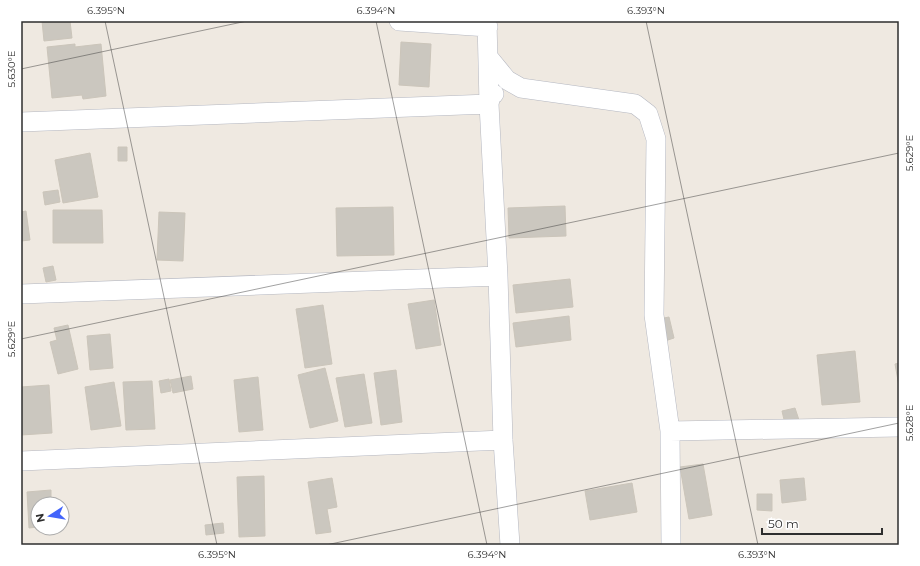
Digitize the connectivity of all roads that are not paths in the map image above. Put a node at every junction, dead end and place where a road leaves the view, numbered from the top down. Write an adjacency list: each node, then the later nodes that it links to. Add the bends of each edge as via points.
1 (399, 21): 2 (street)
2 (488, 24): 3 (street)
3 (489, 58): 4 (street, via 507,80); 5 (street)
4 (518, 87): 5 (street, via 491,95); 10 (street, via 635,104 648,114 656,139 654,315)
5 (489, 104): 6 (street); 7 (street)
6 (21, 122)
7 (498, 276): 8 (street); 11 (street)
8 (21, 294)
9 (899, 427): 10 (street)
10 (670, 431): 14 (street)
11 (503, 440): 12 (street); 13 (street)
12 (21, 461)
13 (510, 545)
14 (671, 545)

